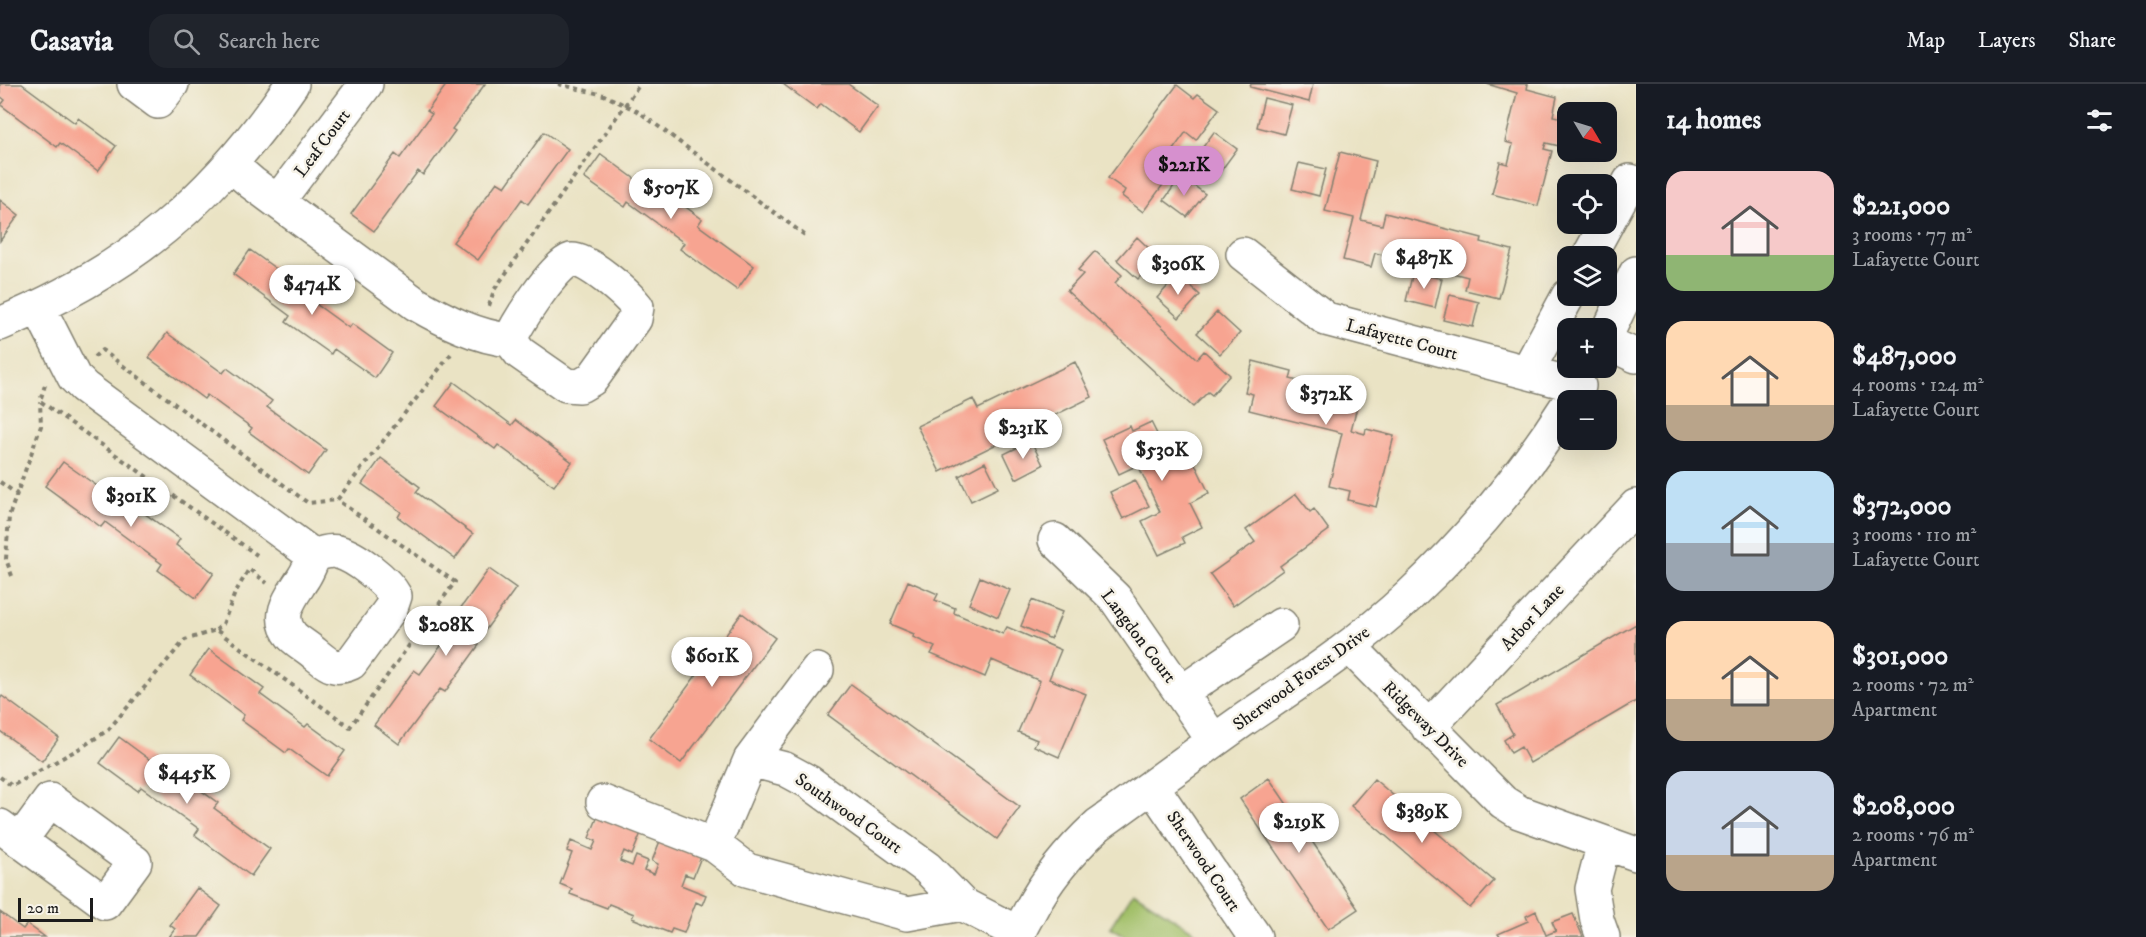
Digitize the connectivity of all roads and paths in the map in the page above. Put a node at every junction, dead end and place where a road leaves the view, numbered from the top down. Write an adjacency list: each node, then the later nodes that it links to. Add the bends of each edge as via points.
1 (134, 84): 2 (street, via 158,102)
2 (172, 84)
3 (292, 84): 8 (street)
4 (366, 84): 10 (street, Leaf Court)
5 (558, 84): 7 (path, via 604,94)
6 (639, 84): 7 (path)
7 (626, 105): 11 (path); 19 (path, via 494,290)
8 (231, 165): 10 (street); 16 (street, via 203,195 141,247)
9 (1636, 183): 12 (street, via 1630,181)
10 (278, 201): 19 (street, via 416,304)
11 (806, 236)
12 (1594, 246)
13 (1243, 254): 22 (street, Lafayette Court, via 1326,319)
14 (1636, 273): 17 (street)
15 (1563, 306): 22 (street)
16 (39, 308): 18 (street); 23 (street)
17 (1615, 318)
18 (0, 324)
19 (487, 334): 28 (path)
20 (1617, 347): 21 (street)
21 (1636, 356)
22 (1527, 372): 24 (street, Lafayette Court)
23 (74, 377): 28 (path, via 102,350 308,503); 31 (street)
24 (1577, 389): 36 (street, Sherwood Forest Drive, via 1542,445 1454,551 1408,597)
25 (40, 401): 27 (path, via 41,426)
26 (0, 482): 27 (path)
27 (17, 494): 32 (path, via 9,516 6,559)
28 (337, 500): 35 (path, via 455,582 350,727)
29 (1636, 506): 39 (street, Arbor Lane)
30 (1055, 540): 38 (street, Langdon Court, via 1115,598)
31 (314, 556): 33 (street); 33 (street, via 337,551 352,558 390,586 395,596 391,608 351,663 341,667 331,666 292,636 284,615)
32 (12, 576)
33 (289, 600): 35 (path, via 249,569 223,624)
34 (1281, 625): 38 (street)
35 (216, 630): 42 (path, via 185,640 108,730 12,786)
36 (1349, 646): 39 (street, Ridgeway Drive); 40 (street, Sherwood Forest Drive)
37 (817, 670): 41 (street)
38 (1181, 693): 40 (street, Langdon Court)
39 (1428, 728): 45 (street, Ridgeway Drive, via 1503,802 1519,812)
40 (1214, 741): 43 (street, Sherwood Forest Drive)
41 (750, 760): 46 (street); 48 (street, Southwood Court, via 785,769 809,782 927,868)
42 (0, 777)
43 (1152, 786): 49 (street, Sherwood Forest Drive, via 1076,845 1053,872); 50 (street, Sherwood Court)
44 (603, 802): 46 (street)
45 (1604, 843): 47 (street, Ridgeway Drive); 51 (street, via 1593,889)
46 (714, 845): 48 (street, via 747,870 907,914)
47 (1636, 854)
48 (962, 904): 49 (street, Southwood Court)
49 (1018, 935)
50 (1255, 937)
51 (1603, 937)

